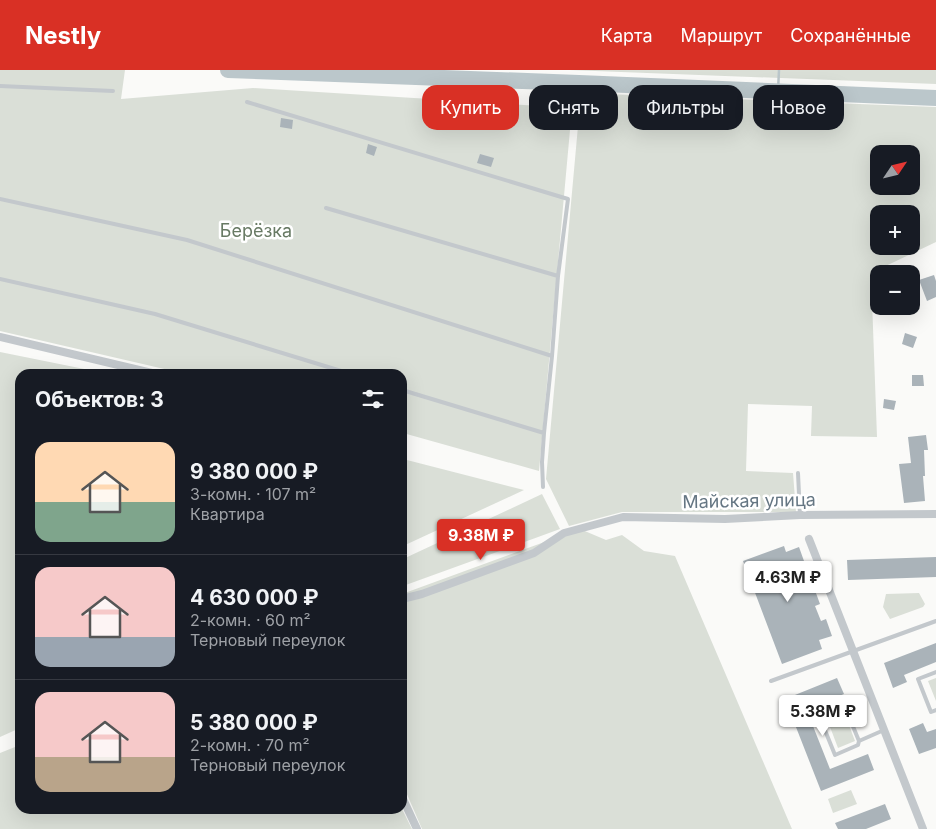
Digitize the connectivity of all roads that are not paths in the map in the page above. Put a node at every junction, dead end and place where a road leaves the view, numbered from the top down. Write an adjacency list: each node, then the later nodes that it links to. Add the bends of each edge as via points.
1 (0, 86): 2 (lane)
2 (113, 92)
3 (248, 102): 6 (lane, via 568,199)
4 (0, 199): 9 (lane, via 187,240)
5 (326, 208): 6 (lane)
6 (558, 276): 9 (lane)
7 (0, 279): 11 (lane, via 155,314)
8 (0, 337): 10 (street)
9 (552, 356): 13 (lane)
10 (135, 369)
11 (335, 369)
12 (407, 392): 13 (lane)
13 (544, 434): 15 (lane)
14 (798, 473): 17 (lane)
15 (543, 487)
16 (936, 514): 17 (street, Майская улица)
17 (800, 516): 19 (street, Майская улица, via 623,517 564,532 534,553)
18 (809, 539): 21 (street)
19 (407, 598)
20 (936, 621): 21 (lane)
21 (854, 652): 23 (lane); 25 (street)
22 (936, 672): 24 (lane, via 918,679 931,712)
23 (771, 681)
24 (936, 710)
25 (884, 730): 26 (lane); 29 (street)
26 (859, 741): 26 (lane, via 858,745 834,755 820,718 845,707)
27 (407, 808): 28 (street)
28 (417, 829)
29 (923, 829)

